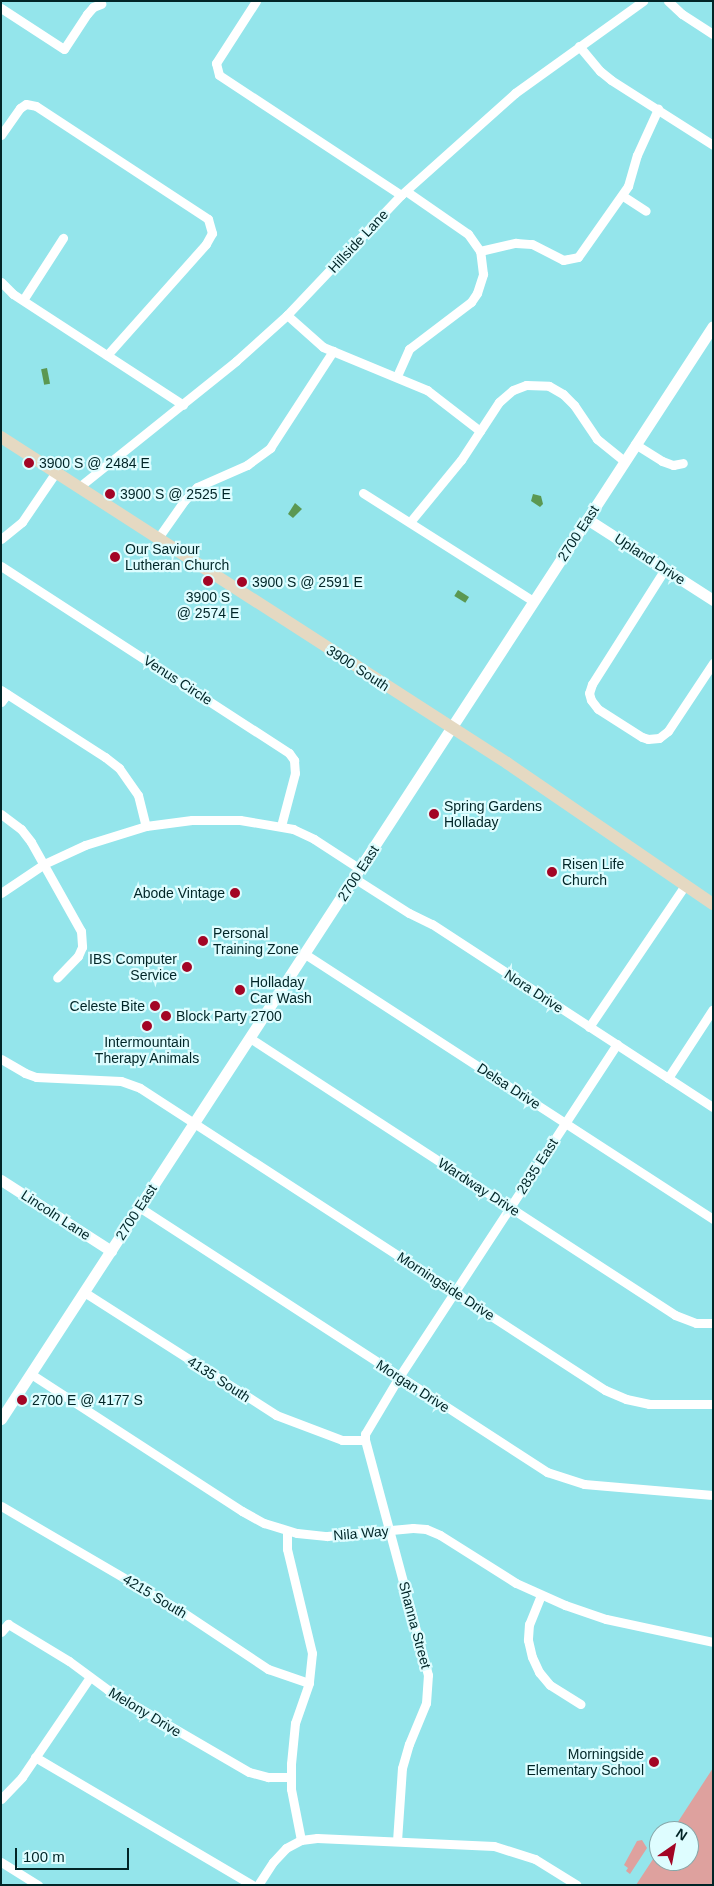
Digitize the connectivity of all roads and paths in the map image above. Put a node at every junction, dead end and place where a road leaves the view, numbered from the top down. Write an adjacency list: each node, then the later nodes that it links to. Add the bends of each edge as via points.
1 (256, 1): 11 (street, via 216,63 219,75)
2 (642, 1): 7 (street, Hillside Lane)
3 (668, 1): 6 (street)
4 (101, 4): 5 (street, via 87,14 64,48)
5 (1, 8)
6 (713, 34)
7 (579, 46): 8 (street, via 600,71); 11 (street, Hillside Lane, via 515,93)
8 (658, 109): 10 (street); 12 (street)
9 (1, 135): 21 (street, via 20,108 30,104 39,107 203,214 211,224 212,234 206,244)
10 (713, 145)
11 (403, 193): 15 (street, via 459,226); 18 (street, Hillside Lane)
12 (623, 196): 13 (street); 15 (street, via 582,253 573,259 563,260 532,244 516,243)
13 (646, 211)
14 (63, 238): 17 (street)
15 (480, 251): 22 (street, via 483,274 477,293 471,302 409,350)
16 (1, 282): 17 (street)
17 (23, 300): 21 (street)
18 (287, 315): 20 (street, via 317,342); 23 (street, Hillside Lane)
19 (713, 326): 26 (street, 2700 East)
20 (333, 351): 22 (street); 34 (street, via 270,448 247,465 197,486)
21 (107, 355): 23 (street)
22 (397, 376): 24 (street, via 439,398)
23 (183, 405): 30 (street, Hillside Lane)
24 (480, 431): 27 (street, via 499,402 513,390 526,386 549,386 563,394 597,440); 33 (street, via 461,460)
25 (1, 437): 29 (main road, 3900 South)
26 (635, 444): 27 (street, 2700 East); 28 (street, via 662,461 673,465)
27 (624, 461): 32 (street, 2700 East)
28 (683, 463)
29 (56, 472): 30 (main road, 3900 South); 35 (street, via 22,522)
30 (79, 487): 34 (main road, 3900 South)
31 (363, 493): 33 (street)
32 (587, 519): 37 (street, Upland Drive); 39 (street, 2700 East)
33 (410, 522): 39 (street)
34 (158, 538): 43 (main road, 3900 South)
35 (1, 539)
36 (1, 566): 46 (street, Venus Circle, via 288,753 296,769)
37 (665, 569): 38 (street, Upland Drive); 40 (street, via 592,684 590,697 598,709 642,737 655,739 668,731)
38 (713, 600)
39 (533, 602): 43 (street, 2700 East)
40 (713, 663)
41 (4, 692): 42 (street); 45 (street, via 119,768 138,794)
42 (1, 702)
43 (451, 729): 48 (street, 2700 East); 49 (main road, 3900 South, via 507,763)
44 (1, 814): 47 (street, via 27,836)
45 (146, 826): 46 (street, Nora Drive, via 224,820); 47 (street, Nora Drive, via 85,844)
46 (281, 826): 48 (street, Nora Drive, via 314,839)
47 (44, 864): 50 (street, Nora Drive); 53 (street, via 82,938 78,956)
48 (357, 874): 52 (street, 2700 East); 55 (street, Nora Drive, via 409,913 432,924)
49 (684, 885): 51 (main road, 3900 South); 55 (street)
50 (1, 893)
51 (713, 904)
52 (305, 954): 56 (street, 2700 East); 62 (street, Delsa Drive)
53 (57, 978)
54 (713, 1010): 59 (street)
55 (589, 1027): 57 (street, Nora Drive)
56 (250, 1038): 61 (street, 2700 East); 65 (street, Wardway Drive)
57 (616, 1044): 59 (street, Nora Drive); 62 (street, 2835 East)
58 (1, 1059): 61 (street, Morningside Drive, via 25,1073 42,1078 128,1083)
59 (668, 1078): 60 (street, Nora Drive)
60 (713, 1107)
61 (194, 1123): 64 (street, 2700 East); 69 (street, Morningside Drive)
62 (566, 1123): 65 (street, 2835 East); 66 (street, Delsa Drive)
63 (1, 1180): 67 (street, Lincoln Lane)
64 (139, 1207): 67 (street, 2700 East); 72 (street, Morgan Drive)
65 (510, 1208): 69 (street, 2835 East); 70 (street, Wardway Drive, via 675,1315 696,1323)
66 (713, 1219)
67 (111, 1251): 68 (street, 2700 East)
68 (84, 1292): 71 (street, 2700 East); 75 (street, 4135 South, via 276,1415 342,1440)
69 (454, 1292): 72 (street, 2835 East); 73 (street, Morningside Drive, via 618,1396 649,1404)
70 (713, 1323)
71 (31, 1374): 74 (street, 2700 East); 78 (street, Nila Way, via 242,1511)
72 (399, 1377): 75 (street, 2835 East, via 368,1427); 76 (street, Morgan Drive, via 540,1469 561,1478 584,1484)
73 (713, 1404)
74 (1, 1419)
75 (365, 1440): 79 (street, Shanna Street)
76 (713, 1495)
77 (1, 1506): 84 (street, 4215 South, via 181,1611 268,1669)
78 (287, 1531): 79 (street, Nila Way, via 327,1536); 84 (street, via 288,1553 311,1645)
79 (390, 1532): 80 (street, Nila Way, via 418,1528 431,1530); 90 (street, Shanna Street, via 429,1684 426,1703 402,1768)
80 (540, 1595): 82 (street, Nila Way, via 606,1619); 85 (street, via 529,1624 532,1657 550,1685)
81 (1, 1632): 83 (street, Melony Drive, via 8,1624)
82 (713, 1642)
83 (90, 1677): 86 (street); 87 (street, Melony Drive, via 249,1772)
84 (309, 1683): 87 (street, via 295,1723)
85 (580, 1704)
86 (35, 1758): 88 (street); 93 (street)
87 (291, 1778): 89 (street)
88 (1, 1799)
89 (301, 1840): 90 (street); 94 (street, via 286,1848)
90 (397, 1841): 95 (street, via 482,1844 510,1849 535,1859)
91 (1, 1862): 92 (street)
92 (38, 1885)
93 (252, 1885)
94 (258, 1885)
95 (577, 1885)

